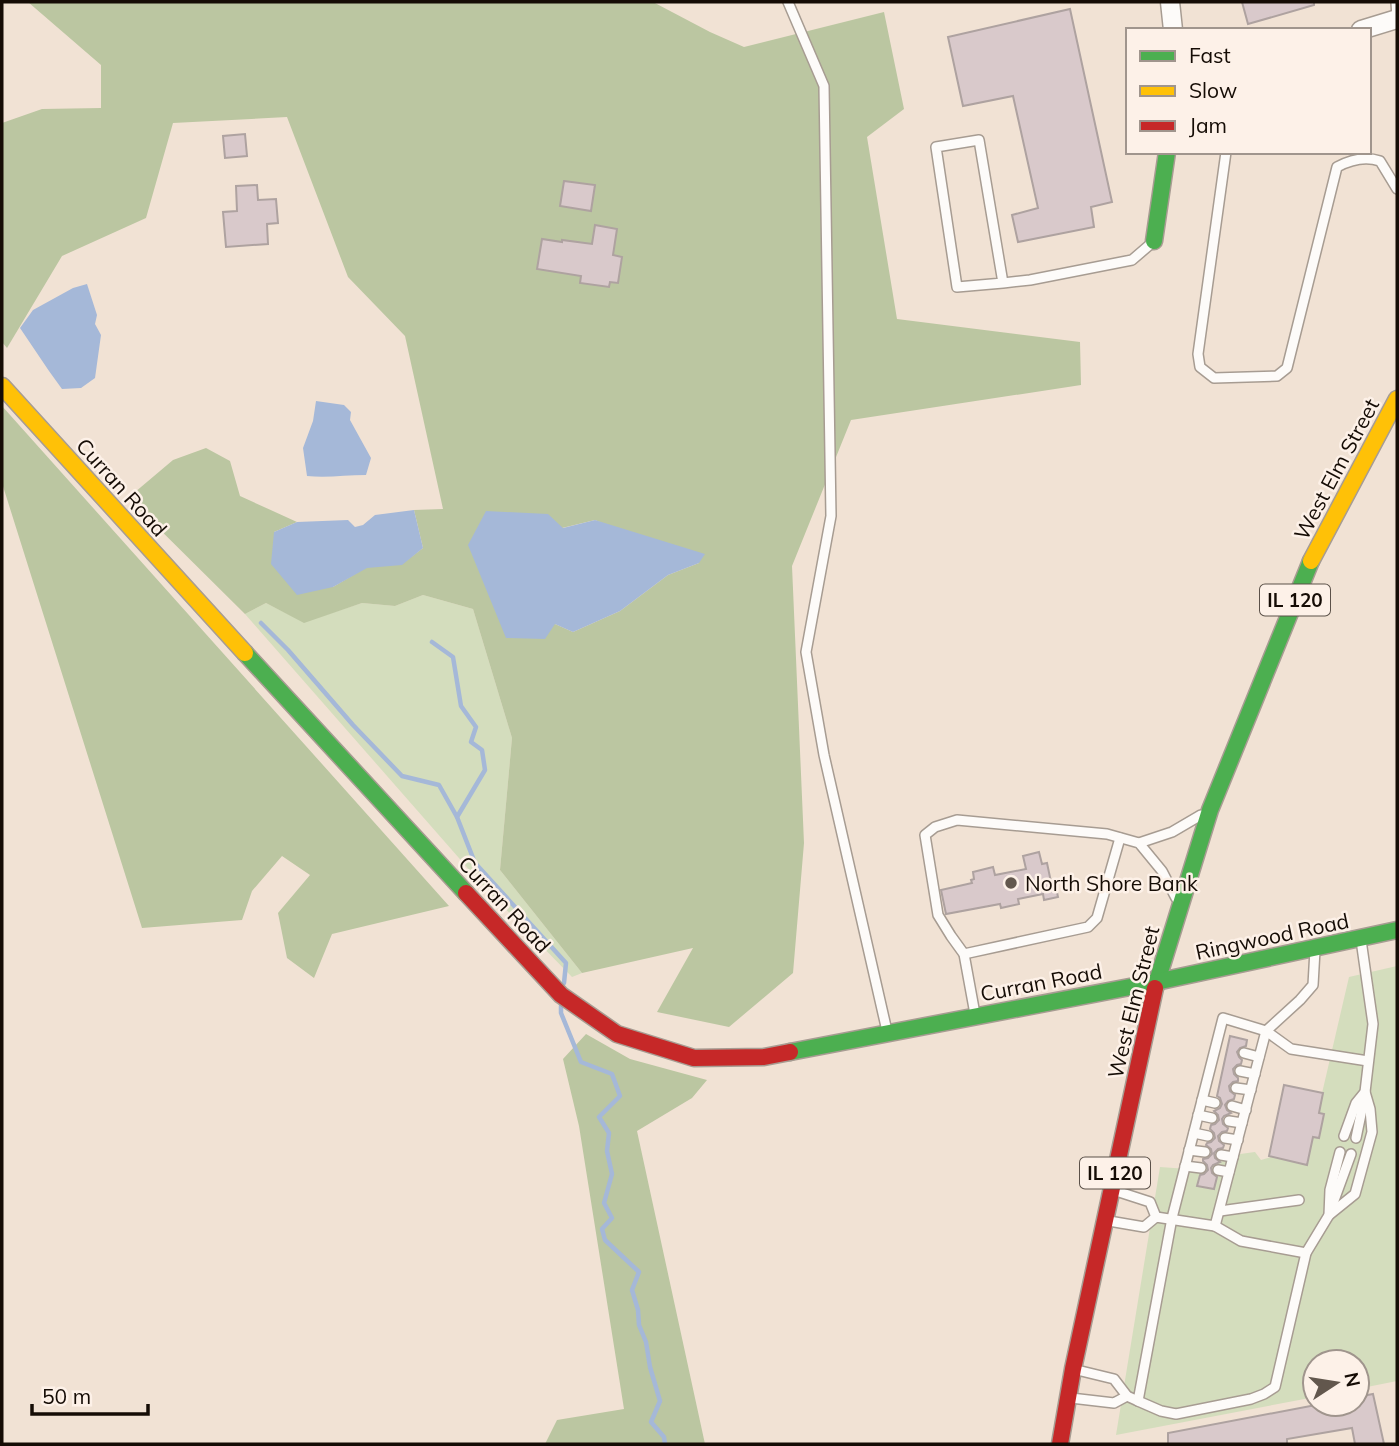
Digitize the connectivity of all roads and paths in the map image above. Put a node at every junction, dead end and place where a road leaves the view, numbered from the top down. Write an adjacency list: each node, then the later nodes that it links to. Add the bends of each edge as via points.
1 (788, 2): 26 (lane, via 824,86 831,516 806,652 824,755)
2 (1170, 2): 5 (street)
3 (1396, 2): 4 (lane)
4 (1397, 19): 6 (street)
5 (1173, 28)
6 (1368, 28)
7 (1167, 154): 11 (street)
8 (1226, 154): 9 (lane, via 1198,354 1200,367 1214,378 1277,376 1286,368 1337,167)
9 (1369, 155): 10 (lane, via 1380,161)
10 (1397, 189)
11 (1154, 241): 12 (lane, via 1132,260)
12 (1003, 283): 12 (lane, via 979,140 936,147 957,287)
13 (2, 386): 26 (street, Curran Road, via 561,995 617,1034 694,1058 764,1057)
14 (1397, 399): 15 (street, West Elm Street / IL 120, via 1310,562)
15 (1210, 810): 17 (lane, via 1172,832); 18 (street, West Elm Street / IL 120)
16 (1120, 838): 17 (lane); 22 (lane, via 1097,918 1088,927); 22 (lane, via 957,820 935,827 925,835 938,915)
17 (1139, 843): 18 (lane, via 1162,871)
18 (1180, 905): 23 (street, West Elm Street / IL 120)
19 (1397, 930): 20 (street, Ringwood Road)
20 (1361, 938): 21 (street, Ringwood Road); 31 (lane, via 1373,1024)
21 (1315, 948): 23 (street, Ringwood Road); 25 (lane, via 1313,985)
22 (964, 954): 24 (lane)
23 (1156, 982): 24 (street, Curran Road); 65 (street, West Elm Street / IL 120)
24 (975, 1016): 26 (street, Curran Road)
25 (1266, 1031): 27 (lane, via 1223,1018); 30 (lane); 31 (lane, via 1291,1049)
26 (888, 1032)
27 (1216, 1046): 28 (lane); 32 (lane)
28 (1227, 1049)
29 (1244, 1053): 30 (lane)
30 (1259, 1057): 35 (lane)
31 (1368, 1061): 40 (lane)
32 (1211, 1066): 33 (lane); 36 (lane)
33 (1223, 1068)
34 (1240, 1071): 35 (lane)
35 (1255, 1074): 39 (lane)
36 (1206, 1083): 37 (lane); 41 (lane)
37 (1219, 1085)
38 (1236, 1088): 39 (lane)
39 (1251, 1090): 44 (lane)
40 (1365, 1092): 51 (lane, via 1356,1102); 53 (lane); 68 (lane, via 1372,1132 1355,1194)
41 (1202, 1100): 42 (lane); 45 (lane)
42 (1215, 1103)
43 (1232, 1106): 44 (lane)
44 (1246, 1110): 48 (lane)
45 (1198, 1115): 46 (lane); 49 (lane)
46 (1212, 1118)
47 (1229, 1121): 48 (lane)
48 (1242, 1124): 54 (lane)
49 (1194, 1133): 50 (lane); 55 (lane)
50 (1208, 1136)
51 (1345, 1136)
52 (1225, 1138): 54 (lane)
53 (1356, 1138)
54 (1238, 1140): 60 (lane)
55 (1189, 1150): 56 (lane); 61 (lane)
56 (1205, 1152)
57 (1340, 1152): 68 (lane)
58 (1351, 1154): 68 (lane)
59 (1222, 1155): 60 (lane)
60 (1233, 1157): 64 (lane)
61 (1185, 1166): 62 (lane); 70 (lane)
62 (1201, 1168)
63 (1218, 1170): 64 (lane)
64 (1230, 1172): 67 (lane)
65 (1111, 1190): 69 (lane, via 1150,1202); 71 (street, West Elm Street / IL 120)
66 (1299, 1200): 67 (lane)
67 (1220, 1211): 72 (lane)
68 (1329, 1214): 73 (lane)
69 (1156, 1217): 70 (lane); 71 (lane, via 1144,1227)
70 (1172, 1218): 72 (lane); 77 (lane)
71 (1104, 1220): 74 (street, West Elm Street / IL 120)
72 (1215, 1226): 73 (lane, via 1241,1241)
73 (1306, 1253): 77 (lane, via 1275,1387 1251,1399 1176,1414)
74 (1073, 1368): 75 (lane, via 1114,1379); 76 (street, West Elm Street / IL 120)
75 (1126, 1396): 76 (lane, via 1114,1403); 77 (lane)
76 (1067, 1398): 78 (street, West Elm Street / IL 120)
77 (1138, 1401)
78 (1060, 1444)

